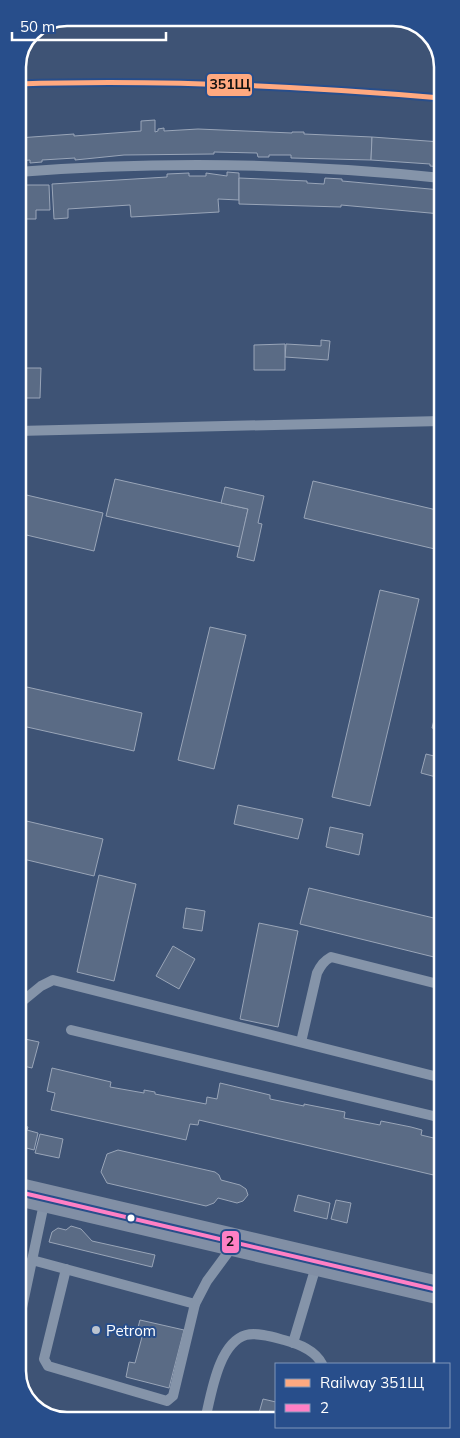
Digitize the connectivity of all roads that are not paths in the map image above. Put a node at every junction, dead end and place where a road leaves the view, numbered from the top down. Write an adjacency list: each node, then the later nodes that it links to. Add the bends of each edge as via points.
1 (26, 171): 2 (lane, via 88,166 216,164)
2 (434, 177)
3 (434, 421): 4 (lane)
4 (26, 431)
5 (434, 983): 8 (lane, via 331,957 321,965 318,973)
6 (26, 999): 8 (lane, via 53,980)
7 (71, 1030): 10 (lane)
8 (301, 1042): 9 (lane)
9 (434, 1076)
10 (434, 1116)
11 (32, 1195): 12 (street); 13 (lane)
12 (236, 1242): 14 (street); 18 (lane, via 207,1281)
13 (32, 1260): 15 (lane); 16 (lane)
14 (317, 1262): 17 (street); 19 (lane)
15 (66, 1270): 18 (lane); 18 (lane, via 44,1359 48,1366 167,1401 173,1396)
16 (26, 1289)
17 (434, 1289)
18 (195, 1304)
19 (294, 1342): 20 (lane, via 312,1352); 21 (lane, via 256,1335 238,1339 220,1364)
20 (321, 1363)
21 (207, 1412)

